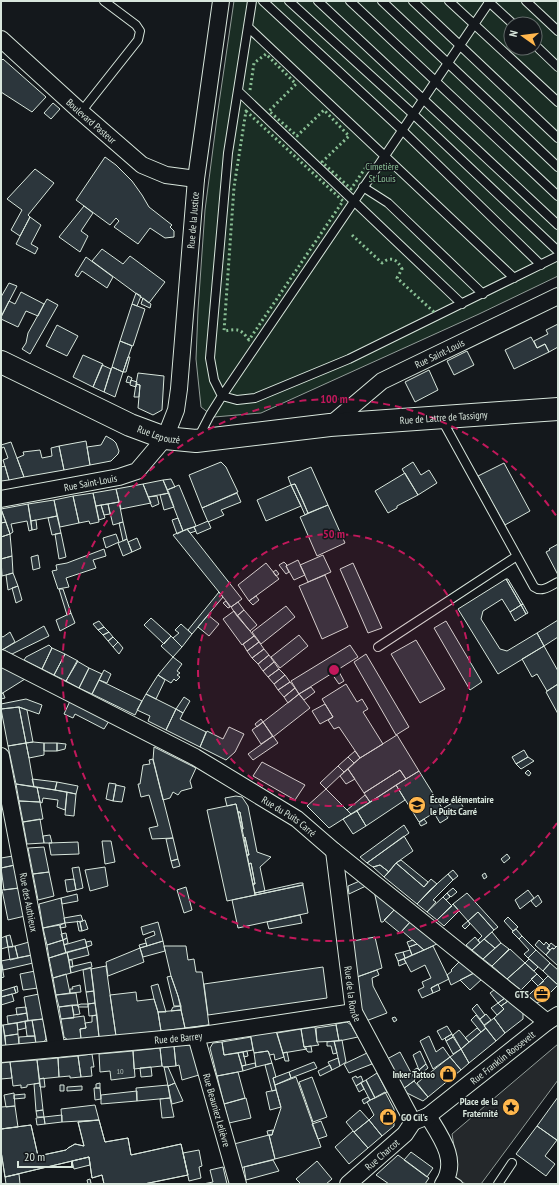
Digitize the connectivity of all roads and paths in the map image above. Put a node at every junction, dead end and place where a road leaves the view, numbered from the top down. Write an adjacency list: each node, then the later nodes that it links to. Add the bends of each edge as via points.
1 (104, 1): 26 (lane, via 136,25 140,31 138,40)
2 (221, 1): 32 (street, Rue de la Justice)
3 (252, 1): 15 (lane)
4 (263, 1): 28 (lane)
5 (289, 1): 27 (lane)
6 (318, 1): 24 (lane)
7 (350, 1): 22 (lane)
8 (382, 1): 20 (lane)
9 (413, 1): 18 (lane)
10 (450, 1): 14 (lane)
11 (489, 1): 13 (lane); 14 (lane)
12 (526, 1): 16 (lane)
13 (504, 16)
14 (474, 24): 18 (lane); 25 (lane)
15 (248, 27): 23 (lane); 30 (lane)
16 (558, 31)
17 (1, 39): 26 (street, Boulevard Pasteur)
18 (460, 45): 20 (lane); 29 (lane)
19 (543, 53): 21 (lane)
20 (448, 63): 22 (lane); 31 (lane)
21 (558, 67)
22 (435, 81): 24 (lane); 34 (lane)
23 (238, 92): 35 (lane); 45 (lane, via 228,153 210,358 214,380)
24 (423, 99): 27 (lane); 36 (lane)
25 (558, 102)
26 (81, 112): 32 (street, Boulevard Pasteur, via 142,165 166,174)
27 (413, 114): 28 (lane); 37 (lane)
28 (402, 130): 30 (lane); 39 (lane)
29 (558, 138)
30 (385, 155): 33 (lane); 40 (lane)
31 (558, 167)
32 (196, 179): 49 (street, Rue de la Justice, via 179,388 176,410)
33 (364, 187): 35 (lane); 41 (lane, via 388,204)
34 (558, 196)
35 (354, 202): 43 (lane); 45 (lane)
36 (558, 225)
37 (558, 251)
38 (558, 256): 39 (lane)
39 (541, 264): 40 (lane)
40 (514, 278): 41 (lane)
41 (482, 294): 43 (lane)
42 (558, 296): 48 (street, Rue Saint-Louis, via 382,381)
43 (462, 304): 45 (lane, via 349,359 254,398 237,400)
44 (1, 362): 49 (main road, Rue Lepouzé, via 130,425)
45 (222, 396): 50 (lane)
46 (558, 409): 47 (main road, Rue de Lattre de Tassigny)
47 (441, 417): 48 (main road, Rue de Lattre de Tassigny); 52 (lane)
48 (330, 425): 50 (main road, Rue Lepouzé)
49 (164, 438): 50 (main road, Rue Lepouzé); 51 (street, Rue Saint-Louis, via 137,471 119,477)
50 (196, 441)
51 (1, 499)
52 (517, 556): 53 (lane, via 538,590); 54 (lane)
53 (558, 582)
54 (378, 647)
55 (1, 658): 57 (street, Rue du Puits Carré, via 195,757 297,819)
56 (1, 756): 61 (street, Rue des Authieux)
57 (334, 851): 58 (street, Rue de la Ronde); 59 (street, Rue du Puits Carré)
58 (354, 1012): 60 (street, Rue de Barrey); 64 (street, Rue de la Ronde)
59 (552, 1018): 63 (street, Rue Franklin Roosevelt)
60 (196, 1036): 61 (street, Rue de Barrey); 67 (street, Rue Beauniez Lelièvre)
61 (57, 1049): 62 (street, Rue de Barrey)
62 (1, 1054)
63 (428, 1116): 64 (street, Rue Franklin Roosevelt); 66 (street, via 448,1152)
64 (413, 1122): 68 (street, Rue Charcot, via 405,1134)
65 (512, 1164): 69 (lane)
66 (449, 1182)
67 (238, 1184)
68 (348, 1184)
69 (498, 1184)

